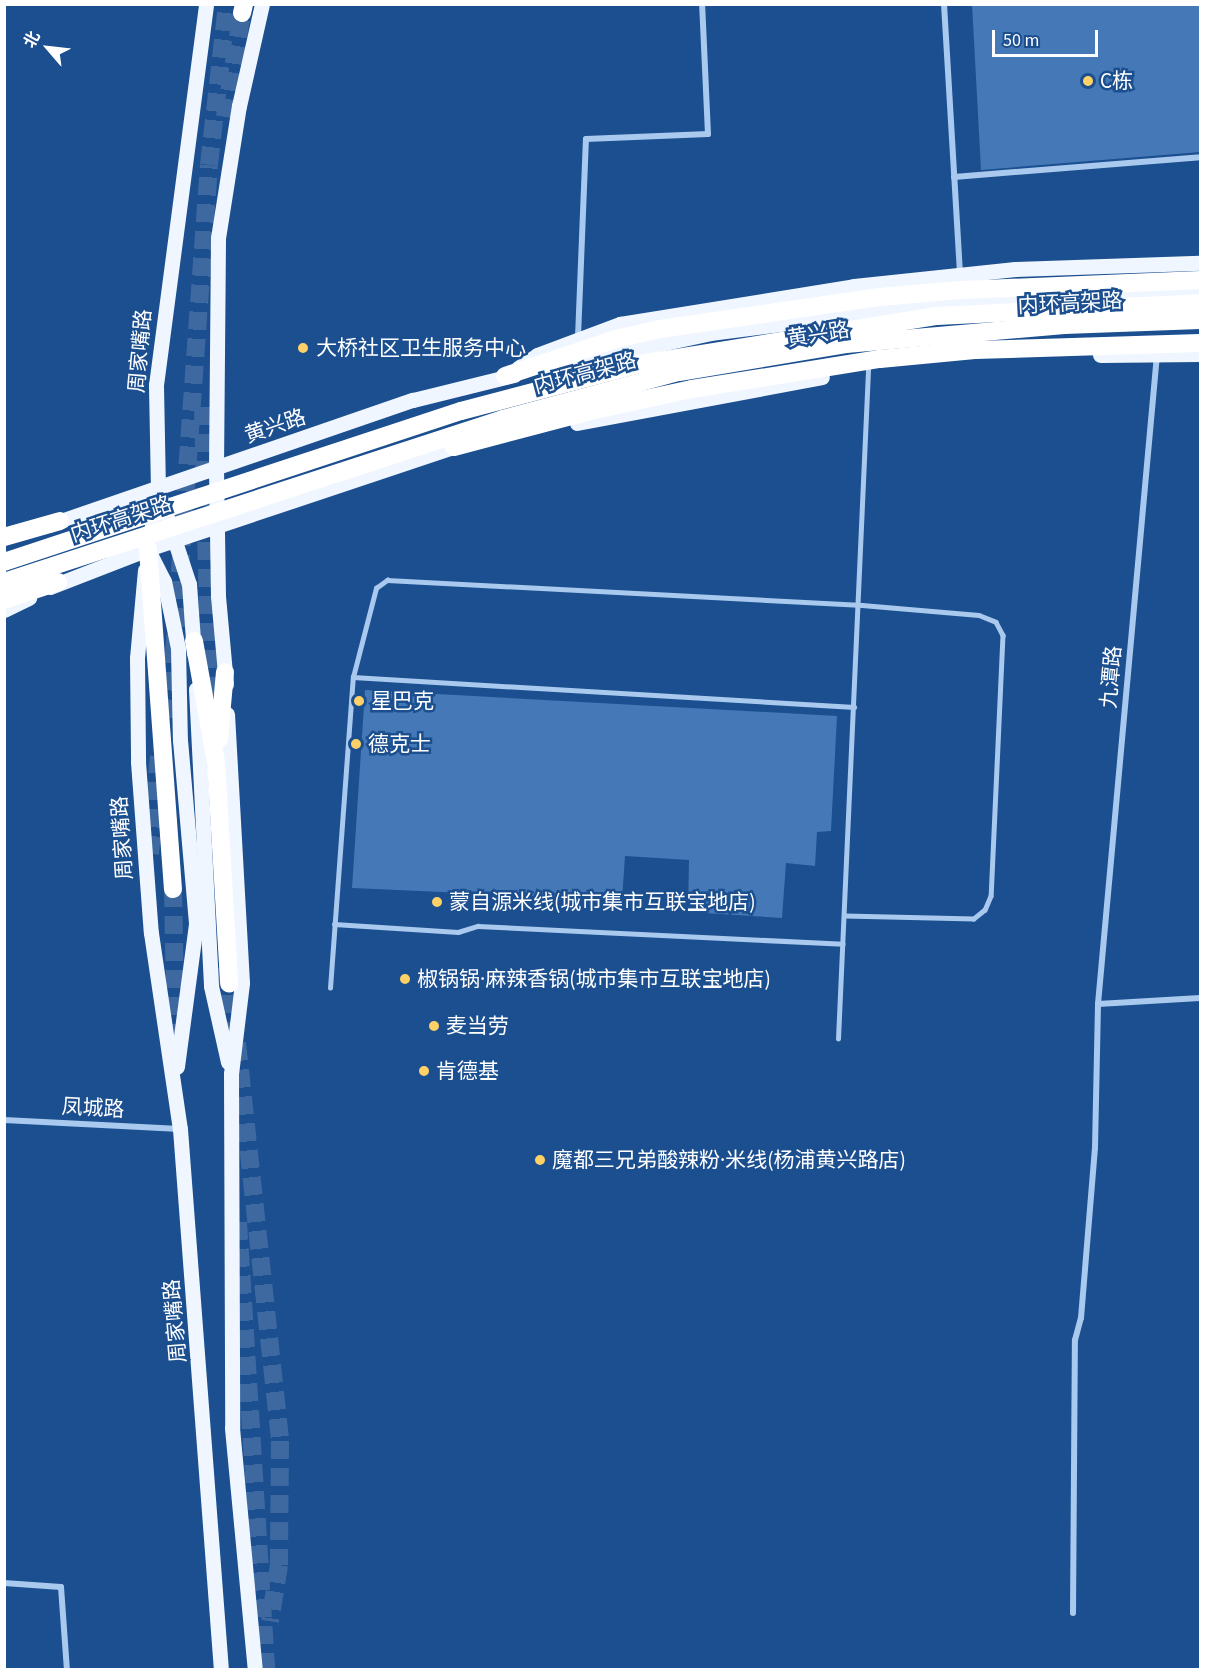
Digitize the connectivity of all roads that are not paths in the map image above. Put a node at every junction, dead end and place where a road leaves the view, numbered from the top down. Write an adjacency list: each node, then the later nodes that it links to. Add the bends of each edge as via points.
1 (206, 4): 22 (main road, 周家嘴路, via 156,386)
2 (262, 4): 21 (main road, via 230,150 218,238)
3 (702, 4): 14 (street, via 708,134 586,139)
4 (944, 4): 6 (street)
5 (1200, 157): 6 (street)
6 (954, 177): 8 (street)
7 (1200, 263): 8 (main road, 黄兴路)
8 (960, 274): 14 (main road, 黄兴路, via 620,324)
9 (1200, 280): 19 (highway, via 918,292 722,319 616,339)
10 (1200, 292): 19 (main road, 黄兴路, via 1039,297 844,315 710,333)
11 (1200, 303): 29 (highway, 内环高架路, bridge, via 937,316 640,364 462,411)
12 (1200, 320): 30 (highway, 内环高架路, bridge, via 1064,325 846,344 679,372 503,418)
13 (1200, 326): 20 (main road, 黄兴路, via 1062,330 842,350 675,381 505,426)
14 (578, 338): 19 (main road, 黄兴路, via 537,355)
15 (1200, 342): 18 (highway, via 975,350)
16 (1157, 354): 17 (main road); 18 (main road, via 975,356); 48 (street, 九潭路)
17 (1200, 354)
18 (874, 364): 20 (highway, via 692,389); 34 (lane)
19 (505, 376): 21 (main road, 黄兴路, via 413,400)
20 (454, 447): 25 (main road, 黄兴路)
21 (216, 469): 22 (main road, 黄兴路); 25 (main road)
22 (158, 490): 23 (main road, 黄兴路); 27 (main road); 28 (main road, 周家嘴路)
23 (60, 521): 24 (main road, 黄兴路); 26 (highway)
24 (4, 528)
25 (217, 529): 27 (main road, 黄兴路); 37 (main road)
26 (4, 539)
27 (174, 542): 28 (main road, 黄兴路); 36 (main road, via 189,584)
28 (148, 549): 31 (main road, 黄兴路); 41 (highway); 51 (main road, 周家嘴路, via 137,648 138,762 151,933); 51 (main road, via 164,581 178,648 180,740 196,924)
29 (4, 562)
30 (4, 582)
31 (58, 582): 32 (main road, 黄兴路); 33 (highway); 35 (main road, 黄兴路)
32 (4, 591)
33 (4, 600)
34 (858, 605): 38 (lane, via 387,580 376,588); 39 (lane); 42 (lane, via 979,615 996,622 1003,635 991,896 986,910 974,919)
35 (4, 610)
36 (194, 641): 40 (highway); 50 (main road, via 212,986)
37 (225, 672): 40 (highway); 50 (main road, via 242,983)
38 (353, 677): 39 (lane); 43 (lane)
39 (854, 707): 42 (lane)
40 (216, 762): 45 (highway)
41 (173, 889)
42 (845, 916): 44 (lane)
43 (334, 924): 44 (lane, via 458,933 478,926); 46 (lane)
44 (843, 944): 49 (lane)
45 (229, 984)
46 (330, 988)
47 (1200, 998): 48 (street)
48 (1098, 1004): 55 (street, 九潭路, via 1095,1148 1076,1340)
49 (838, 1039)
50 (231, 1074): 58 (main road, via 232,1428)
51 (175, 1086): 53 (main road, 周家嘴路)
52 (4, 1120): 53 (street, 凤城路)
53 (180, 1129): 57 (main road, 周家嘴路)
54 (4, 1583): 56 (street, via 61,1587)
55 (1073, 1613)
56 (67, 1670)
57 (221, 1670)
58 (255, 1670)

